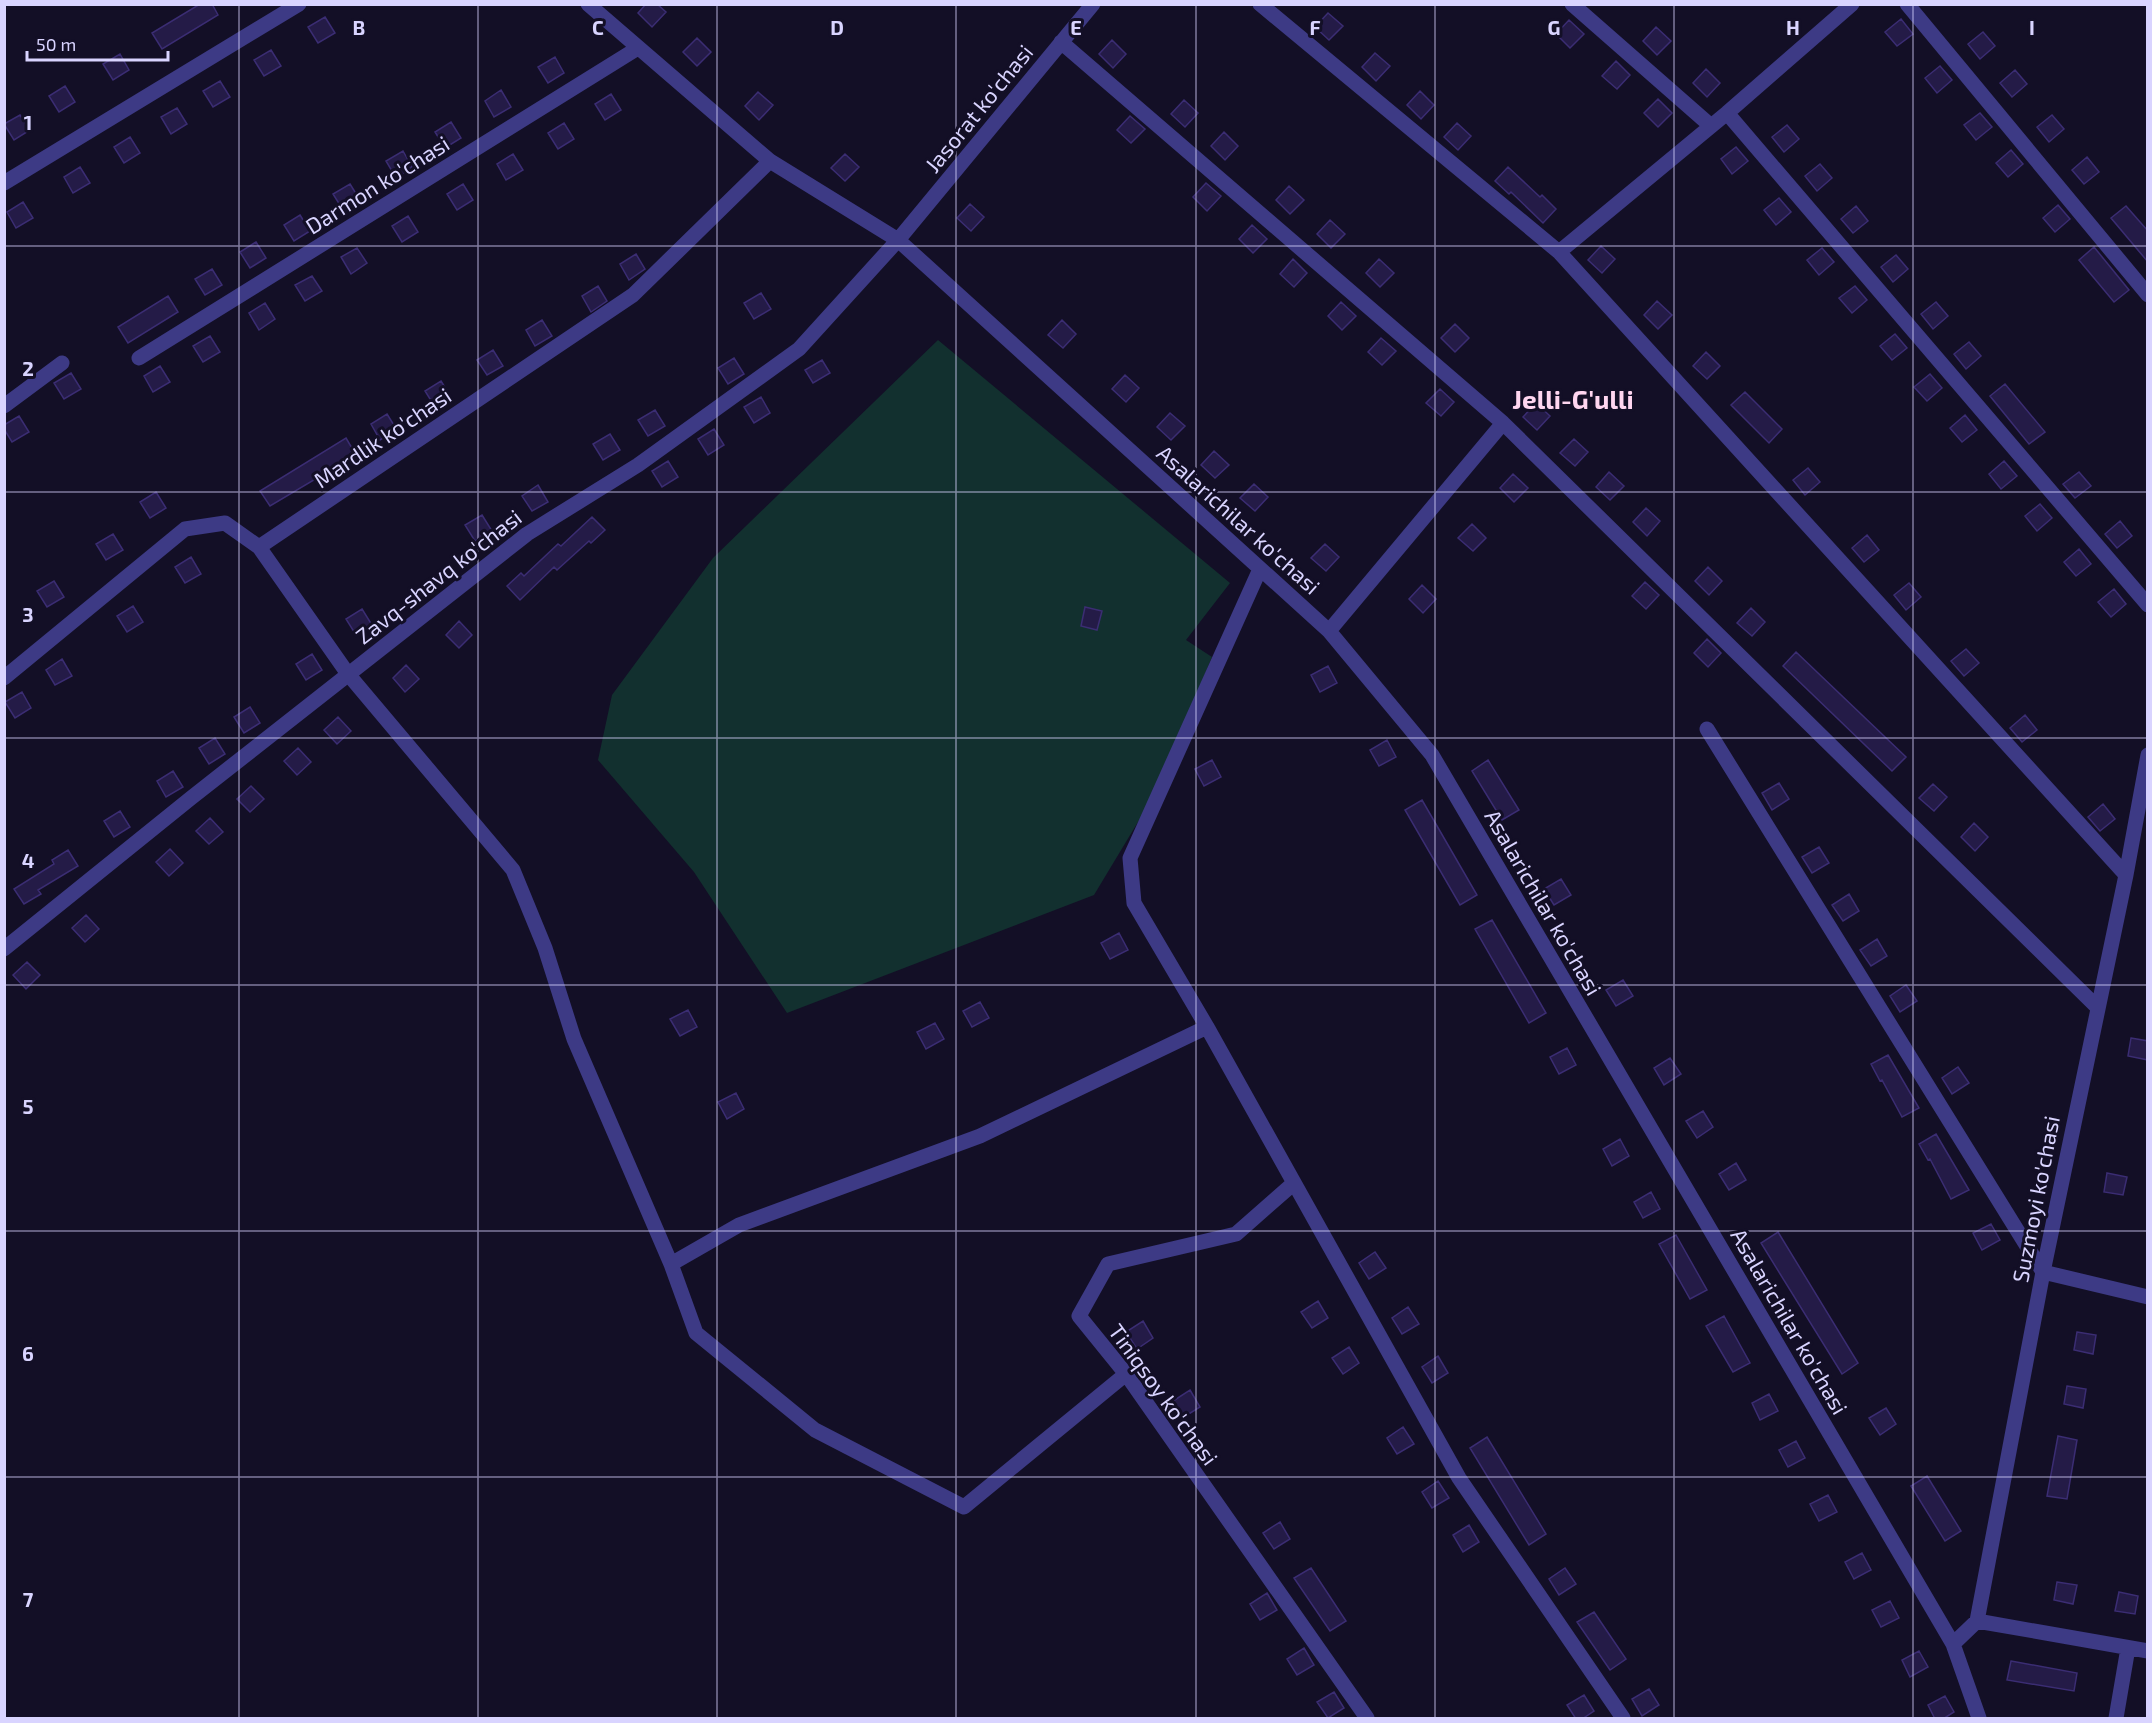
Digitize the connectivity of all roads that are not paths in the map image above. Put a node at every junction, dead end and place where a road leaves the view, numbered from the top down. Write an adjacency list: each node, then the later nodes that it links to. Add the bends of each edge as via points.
1 (299, 4): 13 (street)
2 (588, 4): 9 (street, Asalarichilar ko'chasi)
3 (1093, 4): 8 (street, Jasorat ko'chasi)
4 (1260, 4): 15 (street)
5 (1572, 4): 11 (street)
6 (1852, 4): 10 (street)
7 (1907, 4): 16 (street)
8 (1062, 42): 14 (street, Jasorat ko'chasi); 20 (street)
9 (638, 48): 12 (street, Asalarichilar ko'chasi); 17 (street, Darmon ko'chasi)
10 (1727, 113): 11 (street); 23 (street)
11 (1711, 126): 15 (street)
12 (770, 161): 14 (street, Asalarichilar ko'chasi); 21 (street, Mardlik ko'chasi, via 633,295)
13 (4, 183)
14 (898, 240): 22 (street, Asalarichilar ko'chasi); 25 (street, Zavq-shavq ko'chasi, via 799,349 638,465 527,534)
15 (1559, 252): 29 (street)
16 (2148, 295)
17 (139, 358)
18 (62, 363): 19 (street)
19 (6, 400)
20 (1503, 423): 24 (street); 31 (street)
21 (259, 547): 25 (street); 26 (street, via 225,524 185,529)
22 (1260, 569): 24 (street, Asalarichilar ko'chasi); 32 (street, via 1130,858 1134,903)
23 (2148, 605)
24 (1329, 631): 39 (street, Asalarichilar ko'chasi, via 1432,755)
25 (348, 674): 30 (street, Zavq-shavq ko'chasi); 34 (street, via 513,870 545,948 574,1039)
26 (4, 678)
27 (1707, 729): 35 (street)
28 (2148, 755): 29 (street, Suzmoyi ko'chasi)
29 (2126, 875): 31 (street, Suzmoyi ko'chasi)
30 (4, 949)
31 (2097, 1007): 35 (street, Suzmoyi ko'chasi)
32 (1207, 1027): 33 (street); 34 (street, via 980,1136 739,1225)
33 (1294, 1183): 37 (street, Tiniqsoy ko'chasi, via 1236,1234 1108,1264 1079,1316); 43 (street, via 1459,1478)
34 (671, 1264): 37 (street, via 696,1333 815,1430 964,1507)
35 (2043, 1272): 36 (street); 38 (street, Suzmoyi ko'chasi)
36 (2148, 1297)
37 (1126, 1374): 42 (street, Tiniqsoy ko'chasi)
38 (1977, 1621): 39 (street); 40 (street)
39 (1953, 1644): 44 (street, Asalarichilar ko'chasi)
40 (2128, 1648): 41 (street); 45 (street)
41 (2148, 1651)
42 (1367, 1719)
43 (1623, 1719)
44 (1979, 1719)
45 (2116, 1719)

